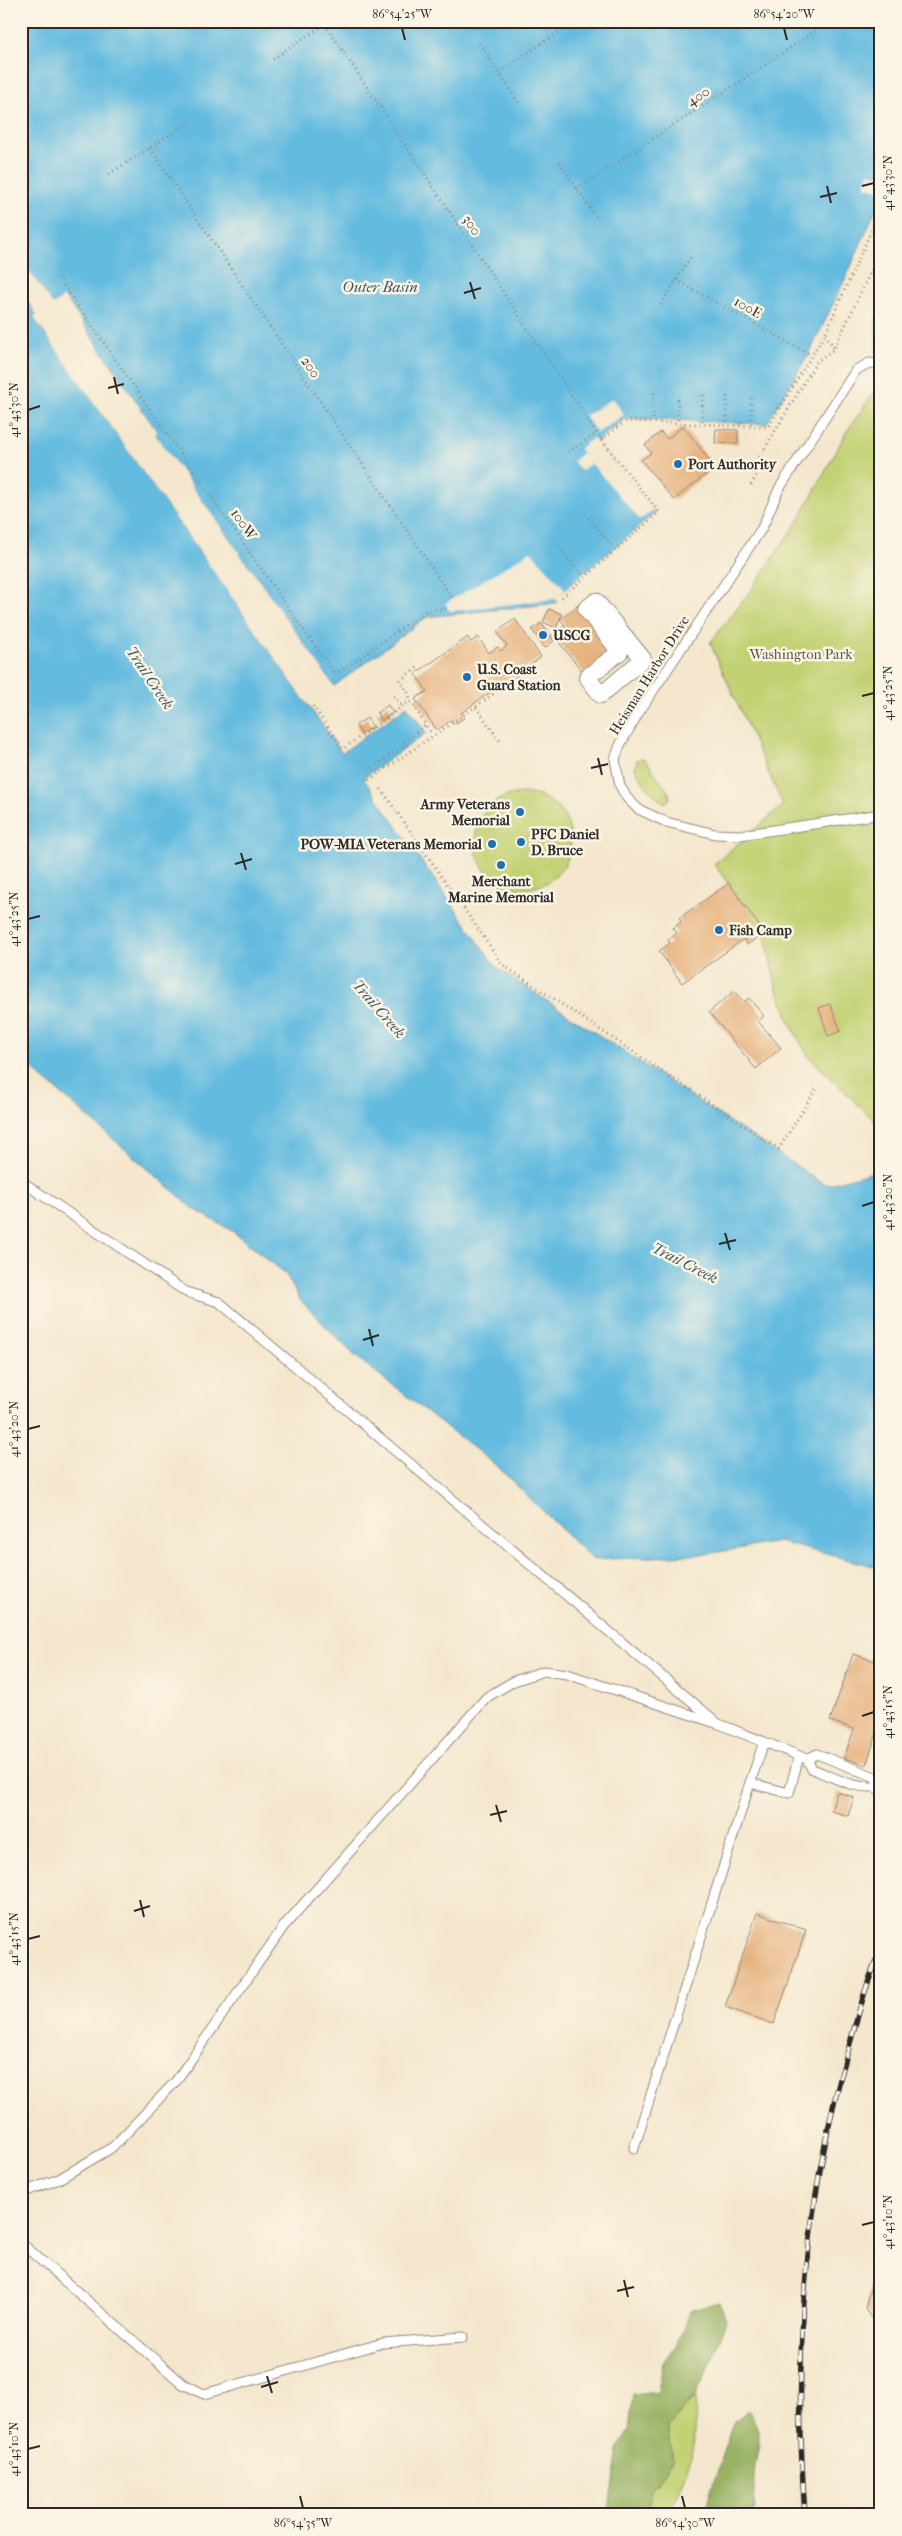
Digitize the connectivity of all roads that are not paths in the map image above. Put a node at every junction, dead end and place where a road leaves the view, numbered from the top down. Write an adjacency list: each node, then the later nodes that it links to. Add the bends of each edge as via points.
1 (881, 364): 3 (lane, Heisman Harbor Drive, via 869,363 856,370 779,490 762,528 639,712 615,759 620,786 626,798 638,809 666,822 714,834 740,835)
2 (587, 678): 2 (street, via 601,695 643,659 596,601 586,609 620,652)
3 (881, 814)
4 (21, 1181): 5 (lane, via 186,1292 219,1302)
5 (719, 1724): 6 (lane); 11 (lane, via 582,1678 544,1671 514,1681 487,1697 284,1926 176,2081 113,2147 59,2179)
6 (764, 1742): 7 (lane); 8 (lane)
7 (803, 1758): 8 (lane, via 789,1793); 9 (lane, via 812,1769 837,1779 866,1789); 9 (lane, via 818,1754 875,1776)
8 (750, 1783): 10 (lane)
9 (880, 1786)
10 (634, 2148)
11 (21, 2193)
12 (21, 2242): 13 (lane, via 183,2384 204,2394 383,2343)
13 (463, 2337)

